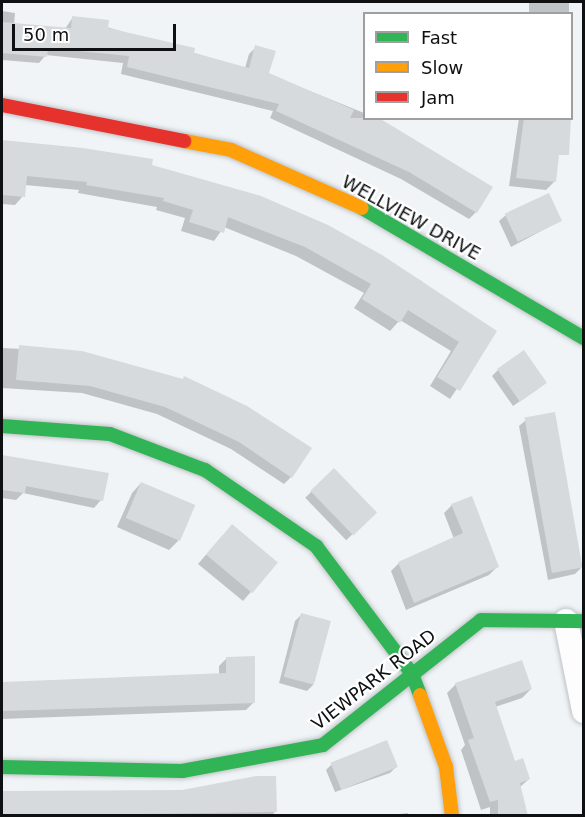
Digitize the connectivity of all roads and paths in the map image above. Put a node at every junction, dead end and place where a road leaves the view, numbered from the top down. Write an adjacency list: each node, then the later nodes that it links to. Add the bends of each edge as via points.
1 (2, 105): 2 (street, WELLVIEW DRIVE, via 231,150 348,200)
2 (584, 338)
3 (2, 426): 5 (street, via 110,434 205,470 316,546)
4 (575, 621): 5 (street, VIEWPARK ROAD, via 481,620); 6 (street)
5 (412, 674): 7 (street, VIEWPARK ROAD, via 322,745 182,771); 8 (street, via 446,767)
6 (584, 711)
7 (2, 767)
8 (452, 816)

